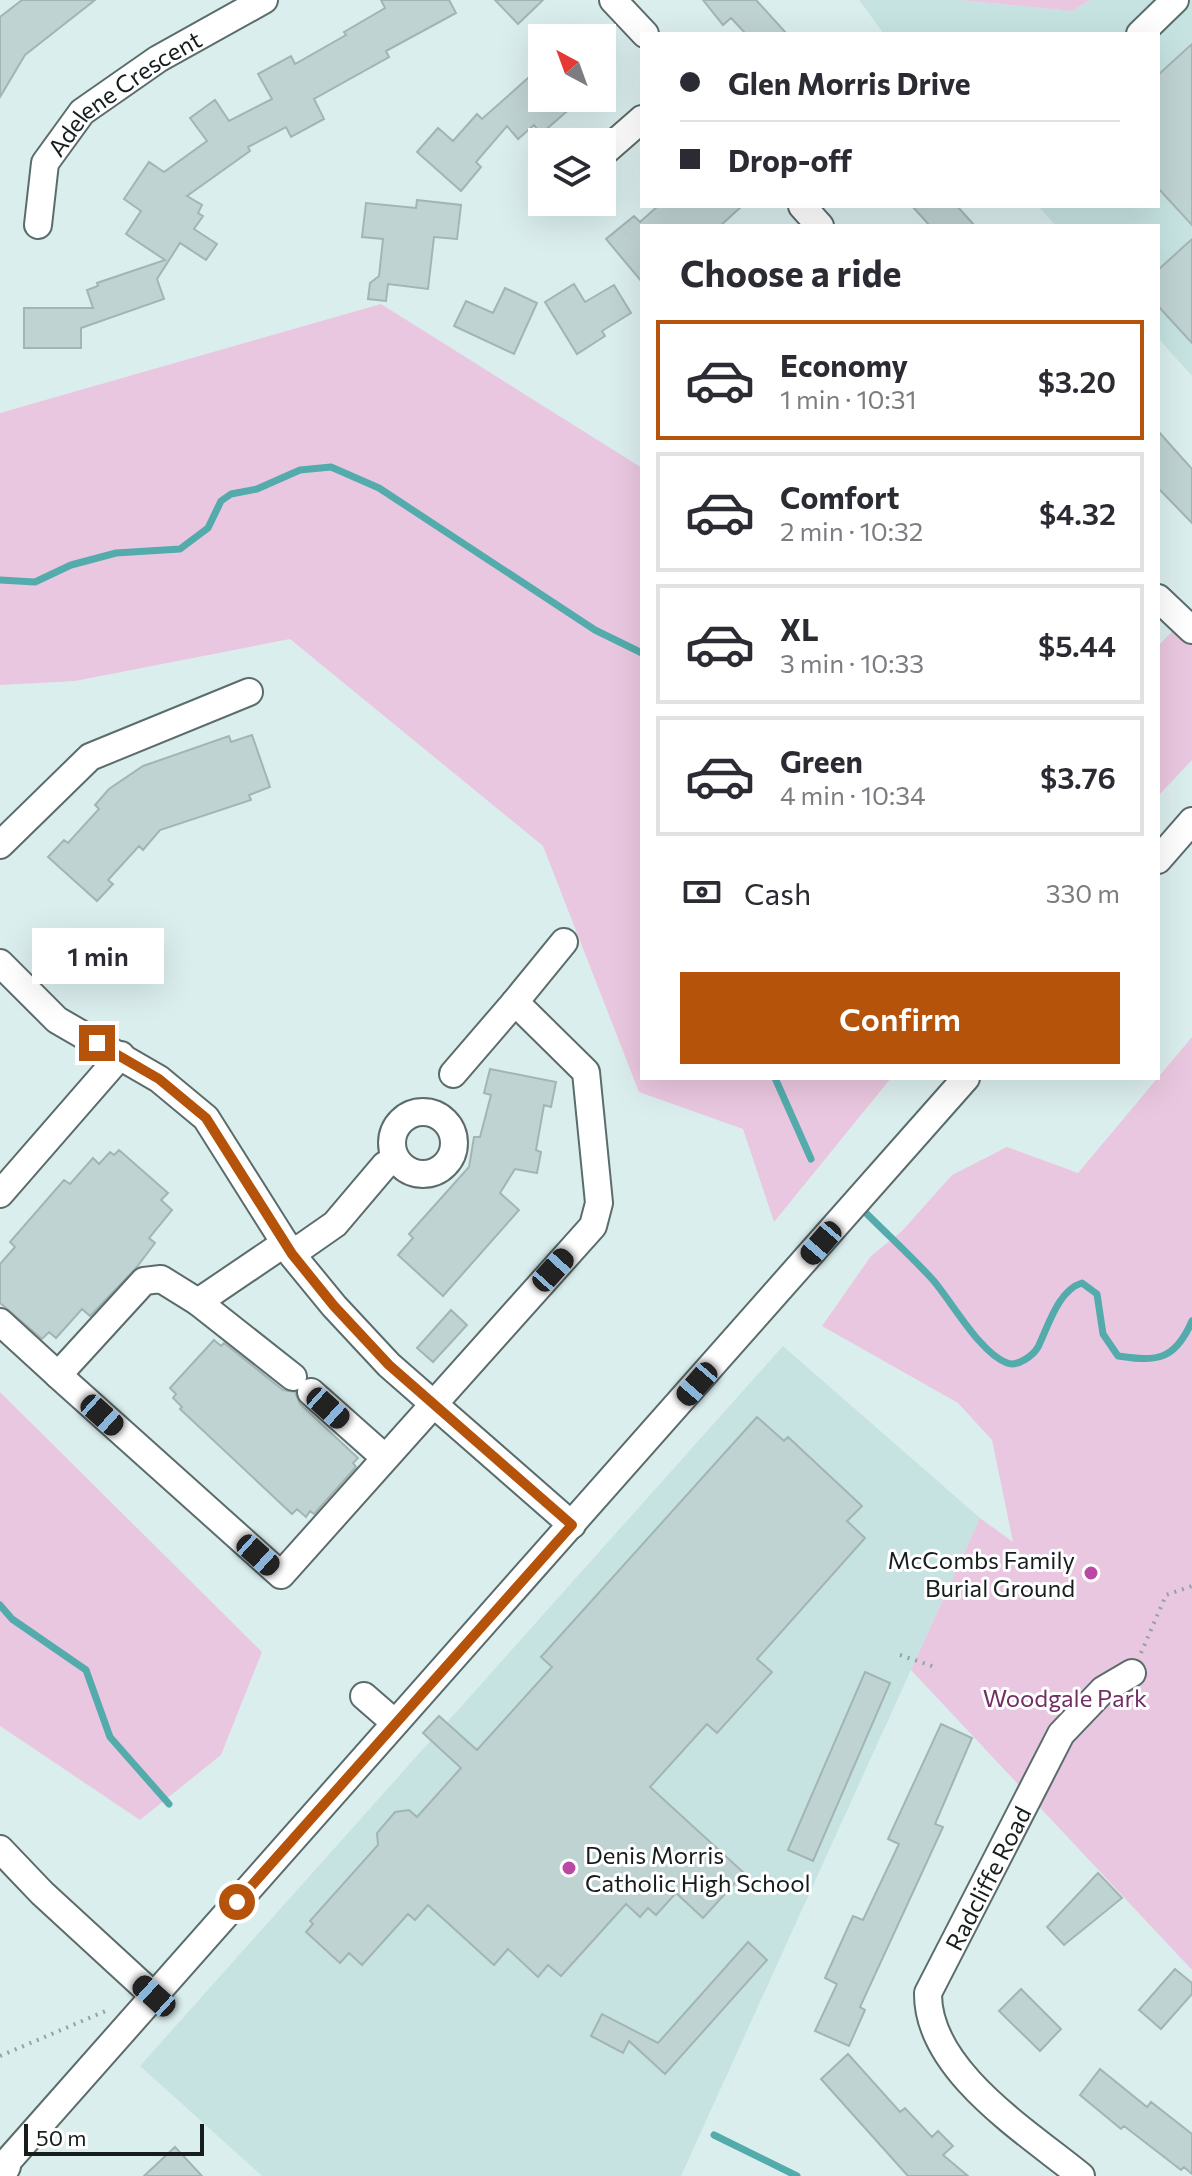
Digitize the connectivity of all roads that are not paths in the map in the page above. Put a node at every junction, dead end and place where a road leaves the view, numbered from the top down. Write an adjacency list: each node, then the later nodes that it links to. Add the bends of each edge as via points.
1 (264, 0): 10 (street, Adelene Crescent, via 158,59 82,112 45,163)
2 (613, 0): 4 (street)
3 (1175, 0): 5 (street)
4 (643, 32)
5 (1142, 32)
6 (640, 121): 7 (street)
7 (616, 142)
8 (804, 208): 9 (street)
9 (818, 224)
10 (38, 225)
11 (1160, 600): 12 (street)
12 (1192, 630)
13 (249, 692): 15 (street, via 90,757)
14 (1192, 821): 16 (street)
15 (0, 845)
16 (1160, 858)
17 (564, 942): 19 (street)
18 (0, 963): 20 (street, via 57,1020)
19 (515, 1002): 21 (street); 29 (street, via 586,1072 599,1203 593,1226)
20 (121, 1055): 24 (street); 25 (street, via 206,1118)
21 (453, 1074)
22 (964, 1080): 31 (street)
23 (396, 1160): 25 (street, via 385,1165 335,1224)
24 (0, 1194)
25 (289, 1249): 26 (street); 29 (street, via 389,1365)
26 (198, 1302): 28 (street, via 161,1279 144,1281); 30 (street)
27 (0, 1322): 28 (street)
28 (58, 1375): 30 (street, via 281,1575)
29 (432, 1402): 30 (street); 31 (street)
30 (383, 1456)
31 (572, 1525): 34 (street)
32 (1132, 1673): 38 (street, Radcliffe Road, via 1103,1690 1061,1734 928,1993 928,2016 942,2048 987,2098)
33 (364, 1696): 34 (street)
34 (395, 1723): 36 (street)
35 (0, 1849): 36 (street)
36 (154, 1996): 37 (street)
37 (1, 2168)
38 (1081, 2176)

